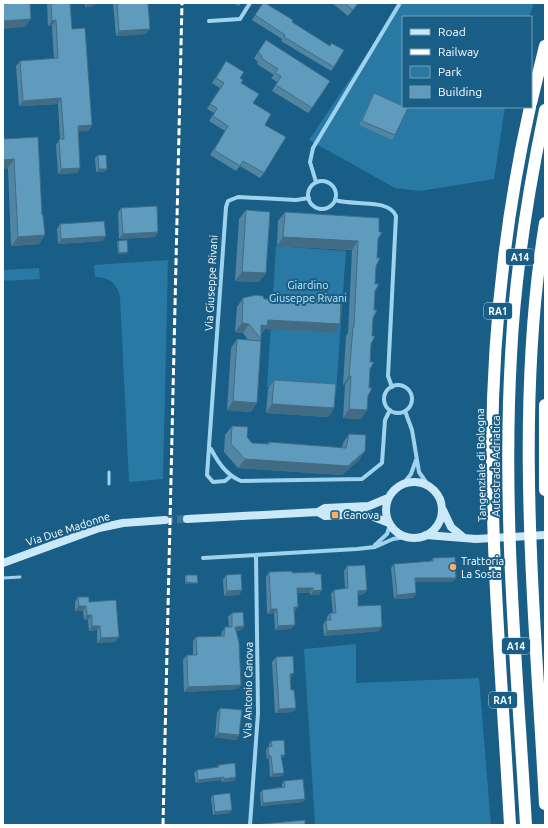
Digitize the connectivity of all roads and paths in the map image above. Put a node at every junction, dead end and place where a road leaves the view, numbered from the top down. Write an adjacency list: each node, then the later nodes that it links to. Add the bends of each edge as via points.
1 (250, 3): 3 (street, via 240,19)
2 (400, 3): 8 (street, via 313,148 310,162)
3 (210, 21)
4 (545, 46): 5 (highway)
5 (532, 99)
6 (530, 108): 42 (highway, Tangenziale di Bologna / RA1, via 507,237 497,322 492,438)
7 (545, 110): 43 (highway, Autostrada Adriatica / A14, via 530,189 516,290 509,406 509,516)
8 (316, 182): 9 (street, via 309,190); 10 (street, via 332,184 336,192)
9 (309, 198): 10 (street, via 313,205 320,208 329,207); 16 (street, Via Giuseppe Rivani, via 296,200 238,197 228,201 226,206)
10 (335, 200): 12 (street, via 385,206 393,210 396,216 388,376)
11 (545, 223): 40 (highway, A14, via 536,292 530,410 530,515)
12 (392, 387): 14 (street, via 385,397); 15 (street, via 405,387 411,394 411,404)
13 (545, 405): 23 (highway)
14 (390, 410): 15 (street); 19 (street, via 385,420 382,463 364,479 247,482)
15 (405, 411): 17 (street, via 412,430)
16 (210, 449): 19 (street); 19 (street, Via Giuseppe Rivani, via 209,478 213,482 222,482)
17 (416, 458): 21 (street, via 411,474); 22 (street, via 419,472)
18 (109, 472): 20 (lane)
19 (231, 476)
20 (109, 484)
21 (403, 484): 22 (main road, via 418,482); 24 (main road, via 396,487)
22 (428, 485): 25 (main road, via 436,493)
23 (545, 490)
24 (388, 498): 26 (main road, via 369,506 326,508); 29 (main road, via 386,511)
25 (443, 509): 30 (main road, via 438,524); 33 (main road, via 451,527)
26 (318, 512): 27 (main road); 29 (main road, via 325,516 366,514)
27 (187, 519)
28 (165, 520): 37 (main road, Via Due Madonne, via 123,523 99,528)
29 (390, 524): 32 (main road, via 395,531); 34 (street, via 383,539)
30 (425, 535): 32 (main road, via 412,538); 33 (main road)
31 (545, 535): 33 (main road)
32 (405, 536): 34 (street)
33 (465, 538)
34 (369, 548): 35 (street)
35 (256, 555): 36 (street); 41 (street, Via Antonio Canova, via 258,713)
36 (203, 558)
37 (3, 563)
38 (20, 577): 39 (lane)
39 (3, 578)
40 (545, 804)
41 (250, 825)
42 (510, 825)
43 (526, 825)

